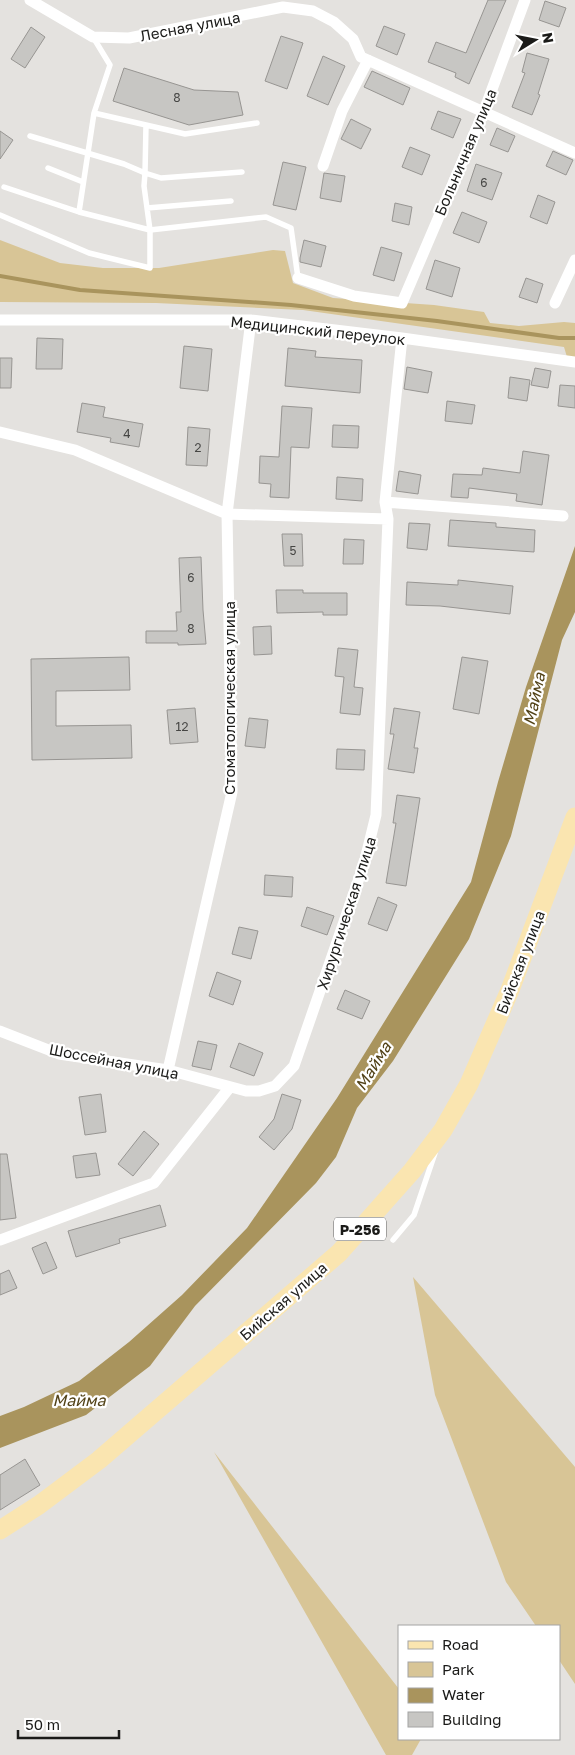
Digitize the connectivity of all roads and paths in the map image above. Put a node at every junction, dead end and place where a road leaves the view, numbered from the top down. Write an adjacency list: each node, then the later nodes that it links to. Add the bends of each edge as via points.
1 (30, 0): 3 (street, Лесная улица)
2 (525, 0): 5 (street, Больничная улица)
3 (93, 37): 4 (street, Лесная улица, via 130,38 283,8 313,11 334,22 353,39 361,57); 6 (lane, via 110,65)
4 (368, 60): 5 (street, Лесная улица); 12 (street, via 342,111)
5 (484, 111): 10 (street, Лесная улица); 24 (street, Больничная улица, via 402,303 354,296)
6 (94, 113): 8 (lane); 11 (lane)
7 (258, 123): 8 (lane, via 184,134)
8 (146, 125): 15 (lane)
9 (30, 136): 11 (lane)
10 (575, 152)
11 (87, 154): 15 (lane); 16 (lane)
12 (323, 166)
13 (48, 168): 16 (lane)
14 (242, 172): 15 (lane, via 161,178)
15 (145, 173): 19 (lane)
16 (83, 182): 20 (lane)
17 (4, 187): 20 (lane)
18 (231, 201): 19 (lane)
19 (147, 208): 22 (lane)
20 (79, 212): 22 (lane)
21 (0, 215): 22 (lane, via 90,253 150,268)
22 (150, 230): 24 (lane, via 266,218 291,228)
23 (575, 260): 25 (street)
24 (298, 278)
25 (554, 303)
26 (0, 320): 27 (street, Медицинский переулок)
27 (252, 320): 28 (street, Медицинский переулок); 32 (street, Стоматологическая улица)
28 (402, 338): 29 (street, Медицинский переулок); 31 (street, Хирургическая улица)
29 (575, 362)
30 (0, 432): 32 (street, via 75,450)
31 (385, 502): 33 (street); 34 (street, Хирургическая улица)
32 (227, 514): 34 (street); 37 (street, Стоматологическая улица, via 232,792)
33 (563, 516)
34 (388, 519): 38 (street, Хирургическая улица, via 376,815 367,856 294,1066 275,1086 259,1091)
35 (575, 817): 39 (main road, Бийская улица / Р-256, via 510,990 469,1084)
36 (0, 1031): 37 (street, Шоссейная улица, via 59,1054)
37 (168, 1070): 38 (street, Шоссейная улица)
38 (230, 1087): 40 (street, via 154,1183)
39 (443, 1130): 41 (lane, via 414,1215); 42 (main road, Бийская улица / Р-256, via 412,1171 338,1253 99,1460)
40 (0, 1240)
41 (393, 1240)
42 (0, 1530)

